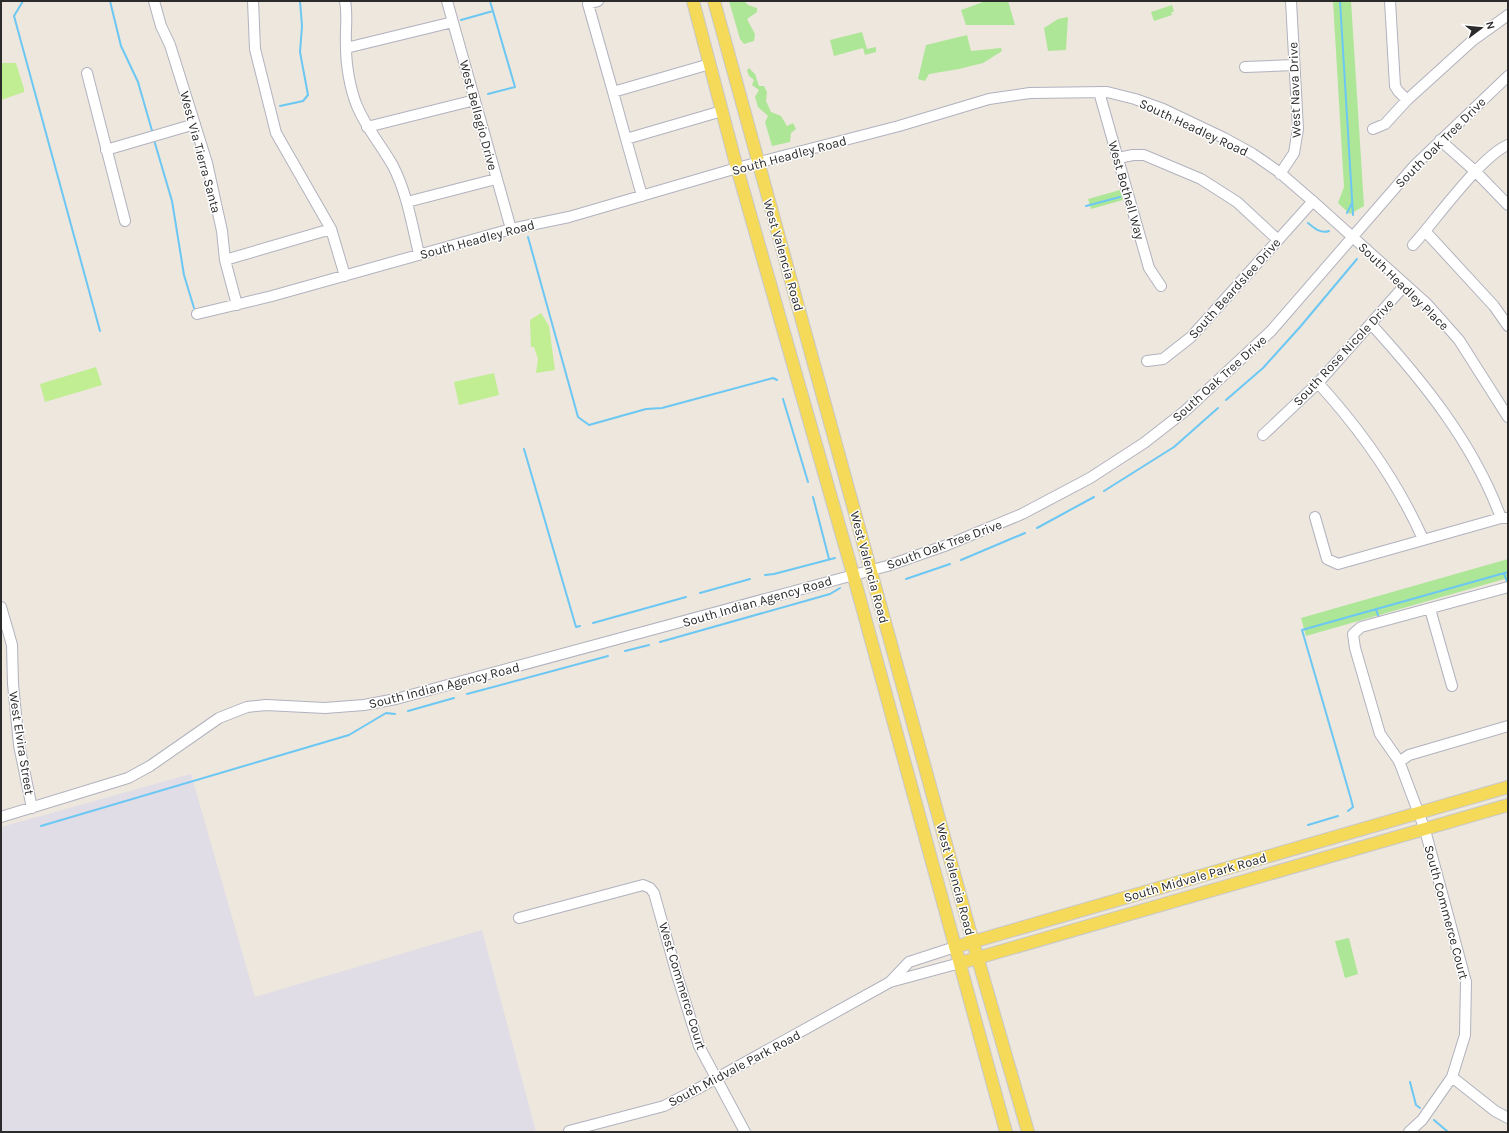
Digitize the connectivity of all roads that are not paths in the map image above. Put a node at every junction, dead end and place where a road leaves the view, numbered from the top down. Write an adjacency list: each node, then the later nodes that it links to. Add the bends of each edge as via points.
1 (154, 1): 23 (street, West Via Tierra Santa)
2 (253, 1): 41 (street, via 255,49 276,133)
3 (345, 1): 12 (street)
4 (447, 1): 11 (street, West Bellagio Drive)
5 (693, 1): 13 (main road, West Valencia Road)
6 (714, 1): 31 (main road, West Valencia Road)
7 (1290, 1): 14 (street, West Nava Drive)
8 (1390, 1): 21 (street, via 1395,86)
9 (591, 2): 18 (street)
10 (1508, 15): 21 (street, via 1472,40)
11 (453, 22): 12 (street); 20 (street, West Bellagio Drive)
12 (346, 48): 24 (street, via 356,106)
13 (710, 64): 18 (street); 22 (main road, West Valencia Road)
14 (1294, 65): 15 (street); 34 (street, West Nava Drive, via 1297,141 1294,153)
15 (1245, 67)
16 (87, 73): 29 (street)
17 (1508, 76): 27 (street, South Oak Tree Drive)
18 (613, 92): 26 (street)
19 (1099, 92): 30 (street, West Bothell Way); 31 (street, South Headley Road, via 1030,93 989,99 899,126); 34 (street, South Headley Road, via 1135,99 1162,109 1224,138 1253,154)
20 (475, 100): 24 (street); 35 (street, West Bellagio Drive)
21 (1407, 100): 25 (street, via 1385,124)
22 (722, 111): 26 (street); 32 (main road, West Valencia Road)
23 (195, 124): 29 (street); 48 (street, West Via Tierra Santa, via 212,186)
24 (367, 127): 38 (street, via 393,166)
25 (1373, 129)
26 (626, 139): 36 (street)
27 (1440, 140): 33 (street); 44 (street, South Oak Tree Drive)
28 (1508, 145): 33 (street)
29 (106, 150): 40 (street)
30 (1118, 158): 45 (street, via 1144,155 1201,179 1237,202); 51 (street, West Bothell Way, via 1149,268)
31 (758, 162): 32 (street, South Headley Road); 58 (main road, West Valencia Road)
32 (737, 168): 36 (street, South Headley Road); 59 (main road, West Valencia Road)
33 (1476, 172): 39 (street); 43 (street)
34 (1280, 174): 37 (street, South Headley Road)
35 (496, 178): 38 (street); 42 (street, West Bellagio Drive)
36 (642, 196): 42 (street, South Headley Road, via 569,217)
37 (1313, 201): 44 (street, South Headley Road); 45 (street, South Beardslee Drive)
38 (407, 202): 47 (street)
39 (1508, 205)
40 (125, 221)
41 (331, 229): 48 (street); 49 (street)
42 (511, 229): 47 (street, South Headley Road)
43 (1425, 231): 46 (street); 55 (street, via 1494,306)
44 (1352, 236): 50 (street, South Headley Place); 65 (street, South Oak Tree Drive, via 1271,331 1184,411 1144,443 1090,478 1022,514 947,545)
45 (1278, 240): 56 (street, South Beardslee Drive, via 1191,337 1163,359)
46 (1413, 245)
47 (419, 254): 49 (street, South Headley Road)
48 (225, 260): 52 (street, West Via Tierra Santa)
49 (345, 276): 52 (street, South Headley Road)
50 (1405, 285): 54 (street, South Rose Nicole Drive); 60 (street, South Headley Place, via 1427,304 1459,340)
51 (1161, 286)
52 (237, 305): 53 (street, South Headley Road)
53 (197, 314)
54 (1371, 324): 57 (street, South Rose Nicole Drive); 63 (street, via 1413,370 1452,424)
55 (1508, 326)
56 (1147, 361)
57 (1318, 383): 61 (street, South Rose Nicole Drive); 64 (street, via 1346,414 1382,462)
58 (820, 385): 59 (main road); 65 (main road, West Valencia Road)
59 (801, 390): 66 (main road, West Valencia Road)
60 (1508, 418)
61 (1263, 435)
62 (1315, 517): 64 (street, via 1327,560 1338,564)
63 (1504, 518): 64 (street)
64 (1423, 539)
65 (871, 569): 66 (street, South Oak Tree Drive); 72 (main road, West Valencia Road)
66 (853, 574): 73 (main road, West Valencia Road); 77 (street, South Indian Agency Road, via 396,699 325,708 266,705 248,707 219,718 150,766 128,778)
67 (1508, 587): 69 (street)
68 (1, 607): 77 (street, West Elvira Street, via 12,645 19,745)
69 (1430, 609): 70 (street); 74 (street, South Commerce Court, via 1362,627 1353,634 1380,734)
70 (1452, 686)
71 (1508, 726): 74 (street, via 1409,756)
72 (921, 749): 73 (main road); 81 (main road, West Valencia Road)
73 (902, 754): 82 (main road, West Valencia Road)
74 (1399, 762): 79 (street, South Commerce Court)
75 (1508, 787): 79 (main road, South Midvale Park Road)
76 (1508, 805): 79 (main road, South Midvale Park Road)
77 (32, 808): 78 (street, South Indian Agency Road)
78 (1, 817)
79 (1421, 821): 81 (main road, South Midvale Park Road); 83 (main road, South Midvale Park Road); 86 (street, South Commerce Court, via 1466,982 1465,1035)
80 (519, 918): 87 (street, West Commerce Court, via 643,885 650,888 654,892 699,1046)
81 (974, 942): 82 (main road, South Midvale Park Road); 83 (main road, West Valencia Road)
82 (955, 947): 84 (main road, West Valencia Road); 85 (street, South Midvale Park Road, via 909,962)
83 (978, 958): 84 (main road, South Midvale Park Road); 92 (main road, West Valencia Road)
84 (960, 963): 85 (street, South Midvale Park Road); 91 (main road, West Valencia Road)
85 (890, 982): 87 (street, South Midvale Park Road)
86 (1452, 1077): 88 (street, via 1495,1111); 93 (street, South Commerce Court, via 1422,1120)
87 (717, 1078): 89 (street, South Midvale Park Road, via 664,1106); 90 (street, West Commerce Court)
88 (1508, 1118)
89 (569, 1130)
90 (745, 1132)
91 (1006, 1132)
92 (1028, 1132)
93 (1409, 1132)

